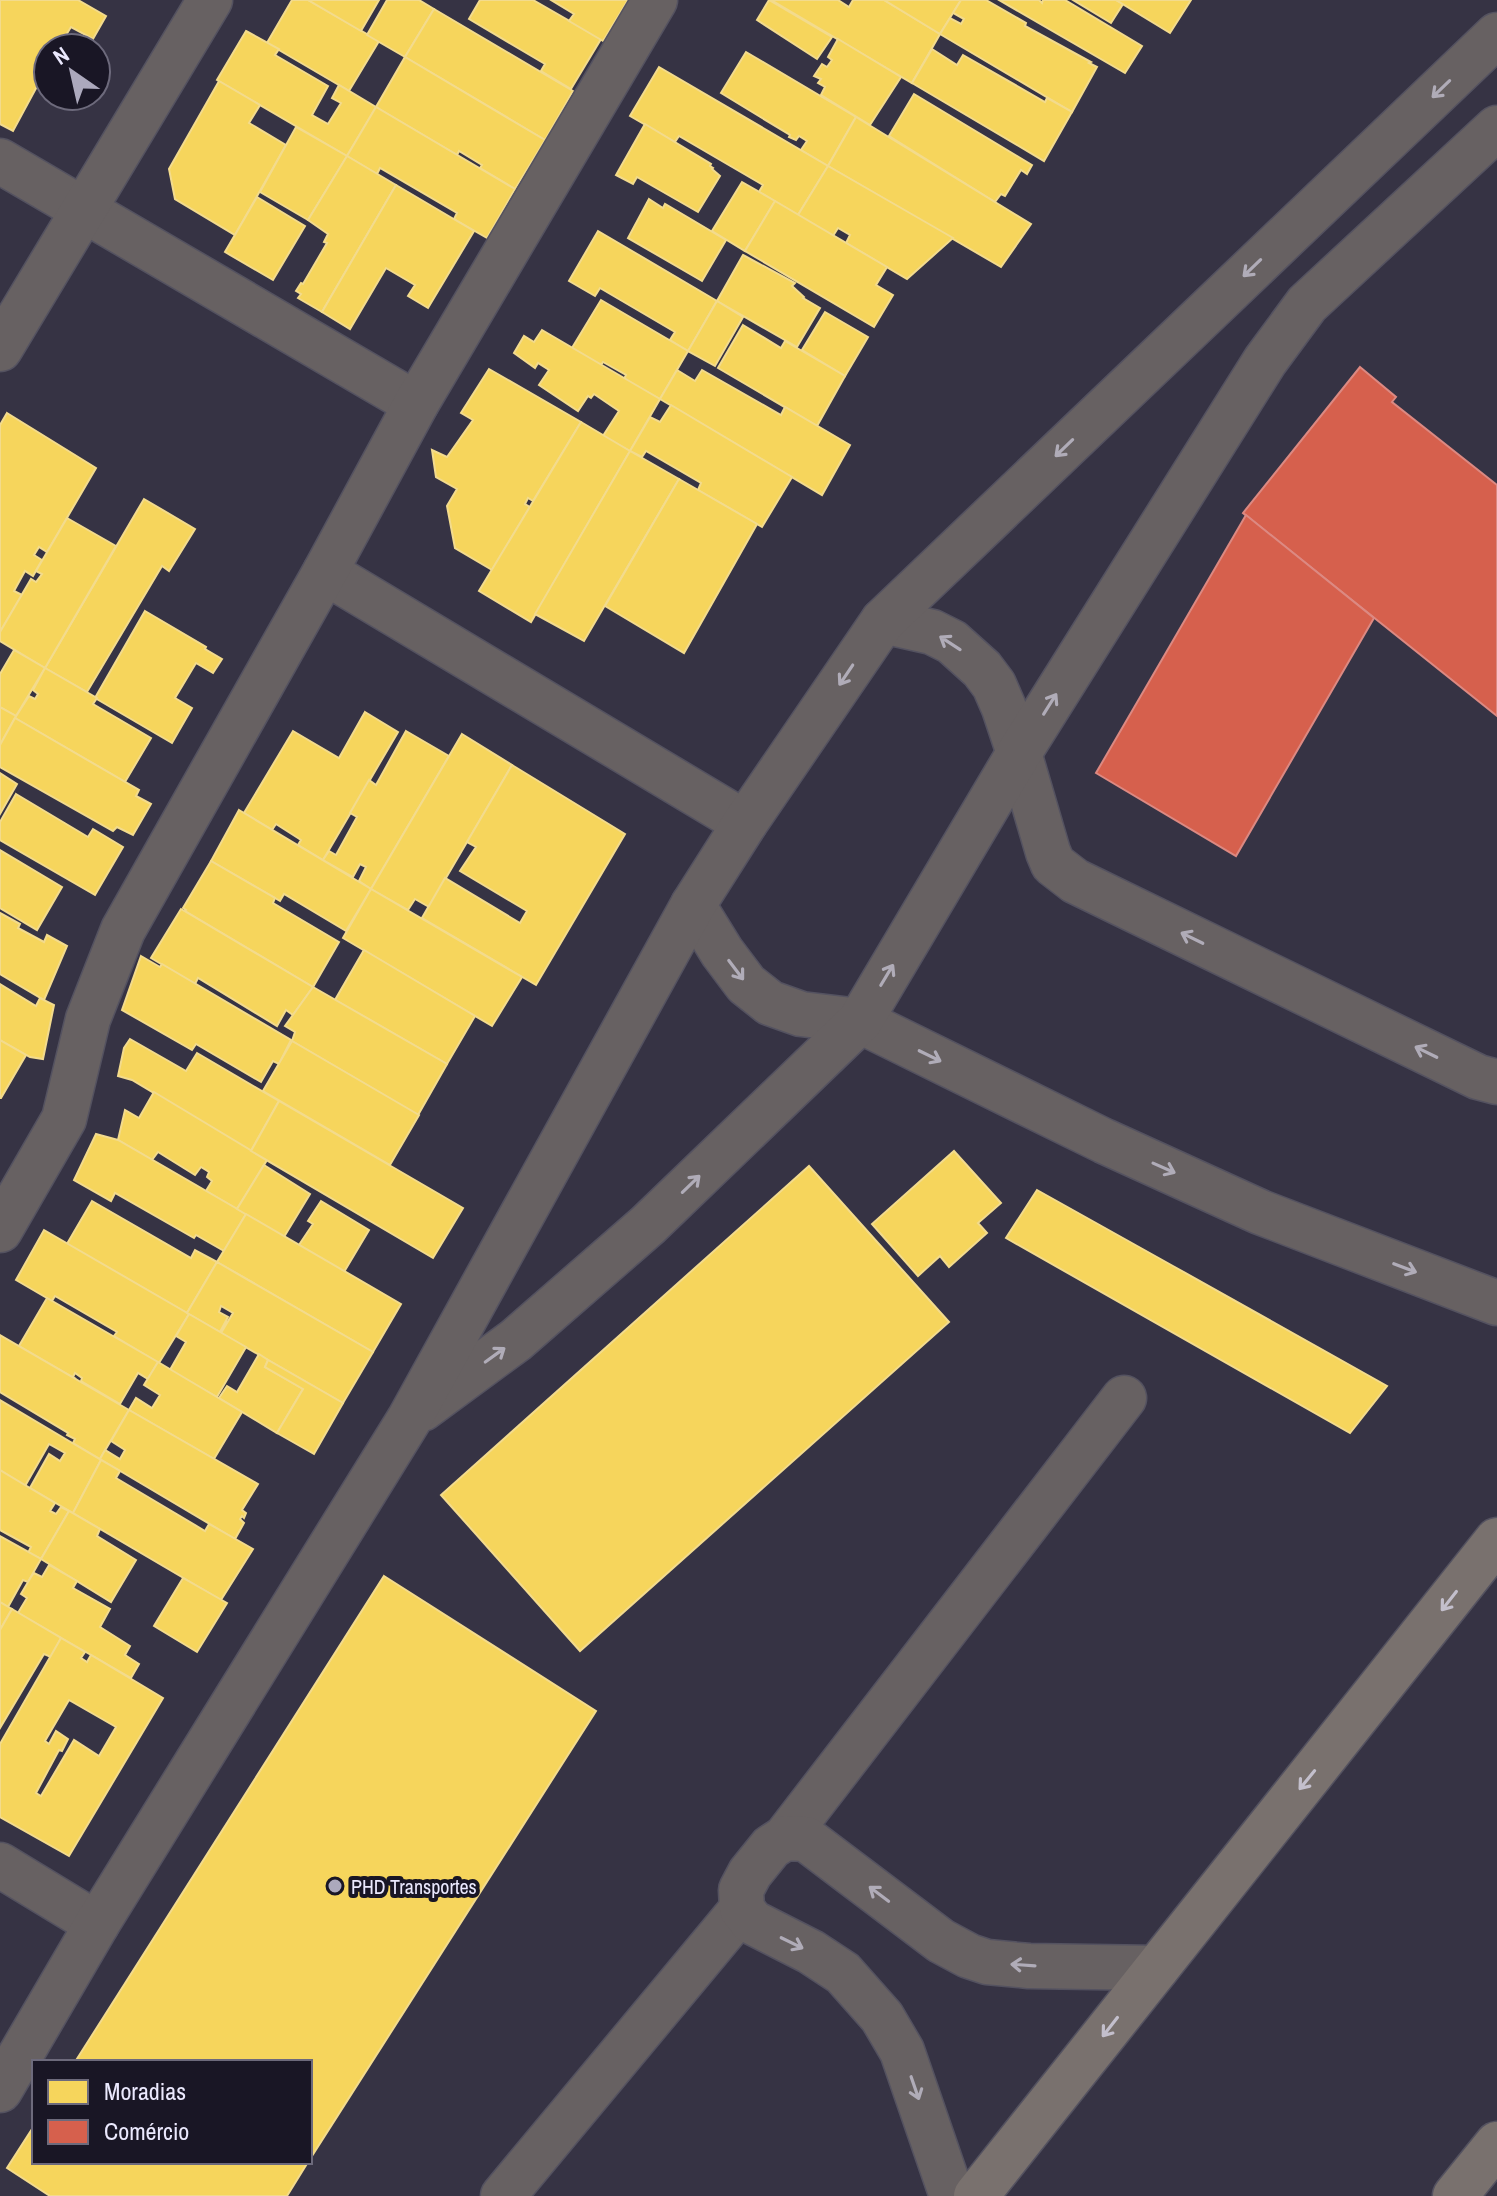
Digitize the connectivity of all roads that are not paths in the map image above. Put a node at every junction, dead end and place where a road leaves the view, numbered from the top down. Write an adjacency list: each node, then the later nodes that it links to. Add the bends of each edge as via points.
1 (210, 0): 6 (street)
2 (655, 0): 8 (street)
3 (1497, 35): 10 (street, one-way to 10)
4 (1497, 128): 11 (street, one-way to 4, via 1230,413 1307,304)
5 (0, 161): 6 (street)
6 (83, 210): 7 (street); 8 (street)
7 (0, 349)
8 (416, 404): 9 (street)
9 (325, 572): 12 (street); 16 (street, via 123,930 88,1019 64,1119)
10 (883, 621): 11 (street, one-way to 10, via 999,696 982,669 932,632); 12 (street, one-way to 12)
11 (1019, 753): 14 (street, one-way to 11); 15 (street, one-way to 11, via 1075,881 1053,864)
12 (745, 823): 13 (street)
13 (693, 905): 14 (street, one-way to 14, via 746,984 770,1003 801,1014); 19 (street)
14 (860, 1021): 17 (street, one-way to 17, via 1260,1212); 19 (street, one-way to 14, via 516,1340 648,1225)
15 (1491, 1070)
16 (0, 1230)
17 (1497, 1303)
18 (1124, 1398): 21 (street)
19 (410, 1418): 24 (street)
20 (1497, 1540): 25 (highway, one-way to 25)
21 (785, 1838): 23 (street, via 750,1873 741,1890); 25 (street, one-way to 21, via 1029,1966 969,1956 941,1941 806,1839)
22 (0, 1865): 24 (street)
23 (742, 1909): 28 (street); 29 (street, one-way to 29, via 752,1922 843,1973 882,2017 902,2051)
24 (97, 1924): 26 (street)
25 (1157, 1968): 30 (highway, one-way to 30)
26 (0, 2090)
27 (1497, 2144): 31 (highway)
28 (503, 2196)
29 (952, 2196)
30 (976, 2196)
31 (1455, 2196)

